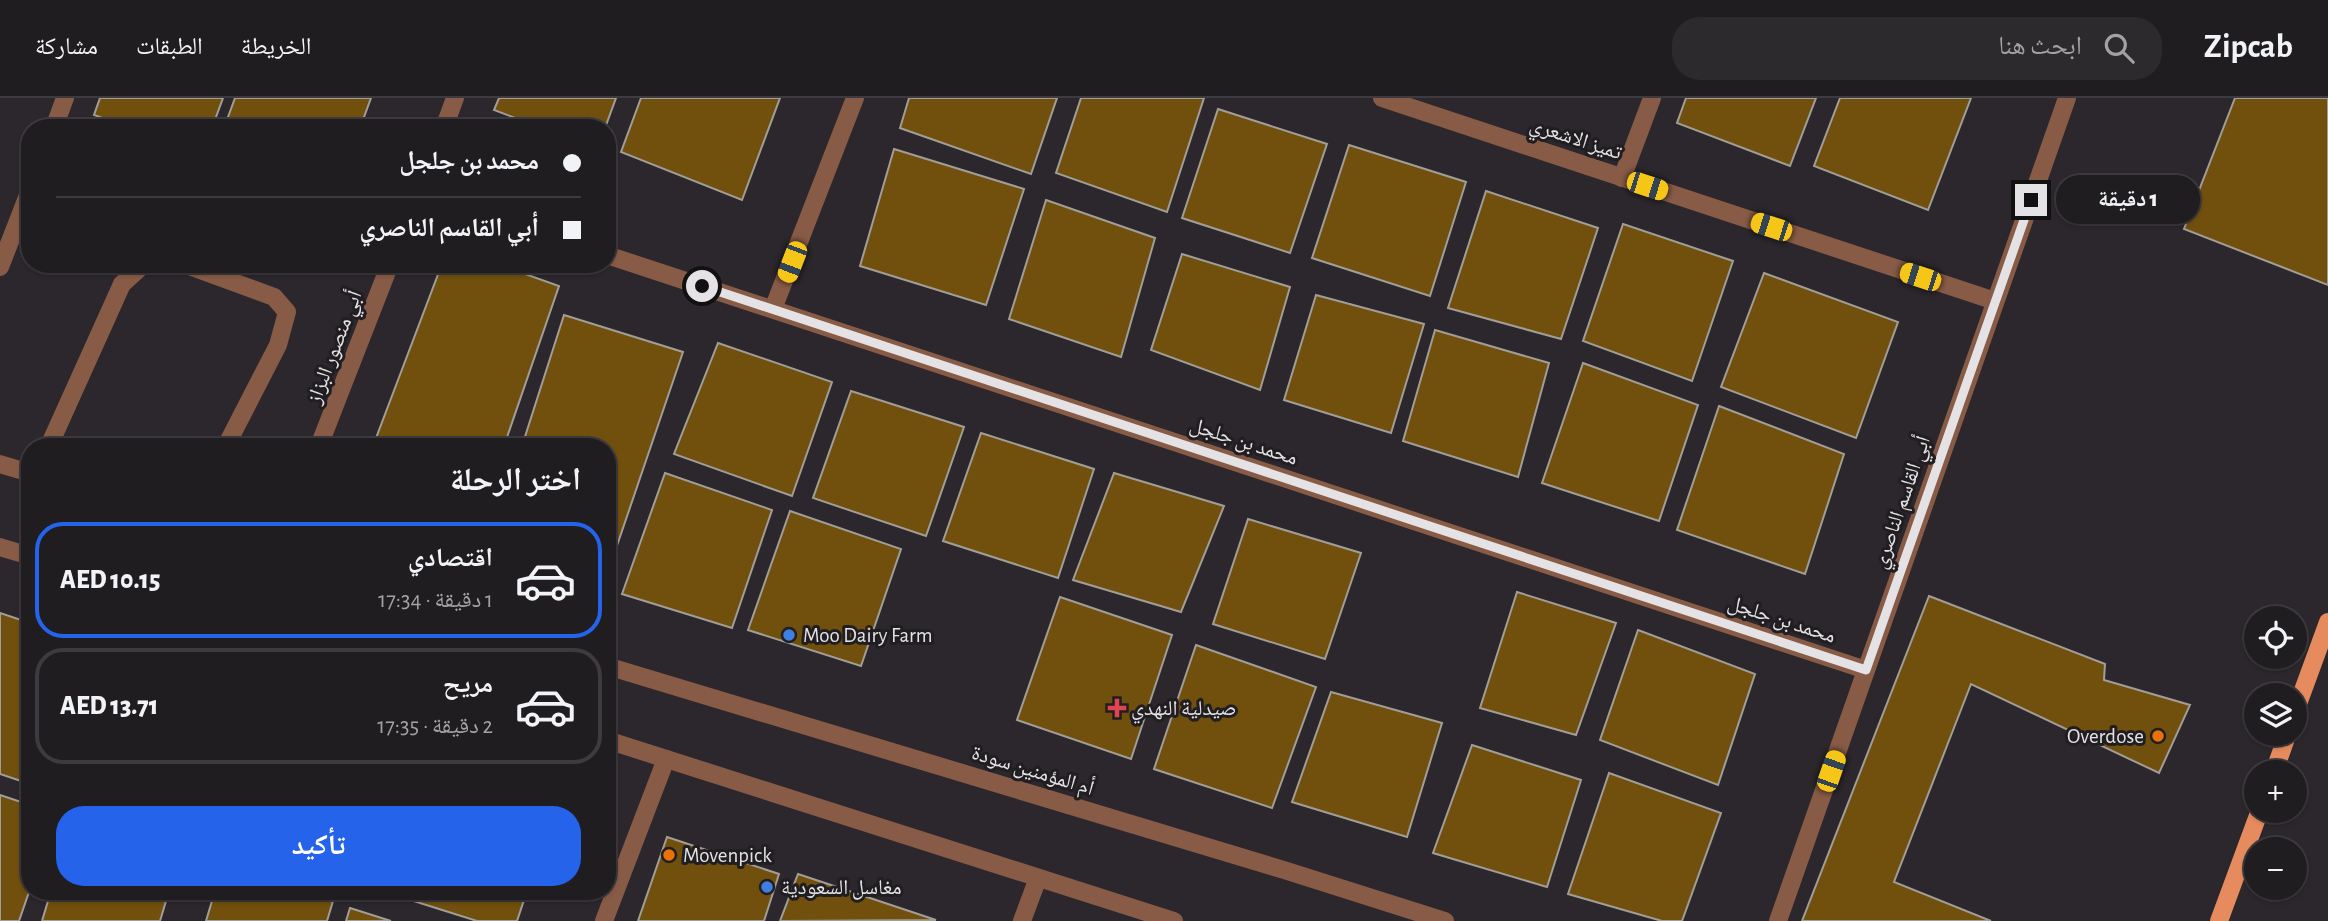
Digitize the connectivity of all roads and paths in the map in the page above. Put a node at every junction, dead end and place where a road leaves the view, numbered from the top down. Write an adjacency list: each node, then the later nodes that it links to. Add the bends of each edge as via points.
1 (65, 98): 7 (street)
2 (456, 98): 8 (street)
3 (855, 98): 17 (street)
4 (1382, 98): 9 (street, تميز الاشعري)
5 (1652, 98): 9 (street)
6 (2067, 98): 16 (street, أبي القاسم الناصري)
7 (57, 119)
8 (448, 119)
9 (1622, 178): 16 (street, تميز الاشعري)
10 (21, 213): 12 (street)
11 (616, 257): 17 (street, محمد بن جلجل)
12 (0, 267)
13 (135, 273): 18 (street, via 122,285)
14 (209, 273): 19 (street, via 274,297 287,312 278,345)
15 (386, 273): 20 (street, أبي منصور البزاز)
16 (1995, 301): 27 (street, أبي القاسم الناصري)
17 (774, 309): 27 (street, محمد بن جلجل)
18 (53, 438)
19 (230, 438)
20 (322, 438)
21 (0, 464): 22 (street)
22 (21, 470)
23 (0, 547): 24 (street)
24 (21, 553)
25 (2328, 622): 28 (main road)
26 (616, 669): 38 (street, أم المؤمنين سودة)
27 (1866, 670): 39 (street, أبي القاسم الناصري)
28 (2306, 683)
29 (616, 743): 30 (street)
30 (666, 759): 32 (street); 33 (street)
31 (2255, 823): 40 (main road)
32 (1038, 878): 36 (street); 37 (street)
33 (616, 890)
34 (612, 900): 35 (street)
35 (604, 921)
36 (1022, 921)
37 (1174, 921)
38 (1445, 921)
39 (1778, 921)
40 (2220, 921)

